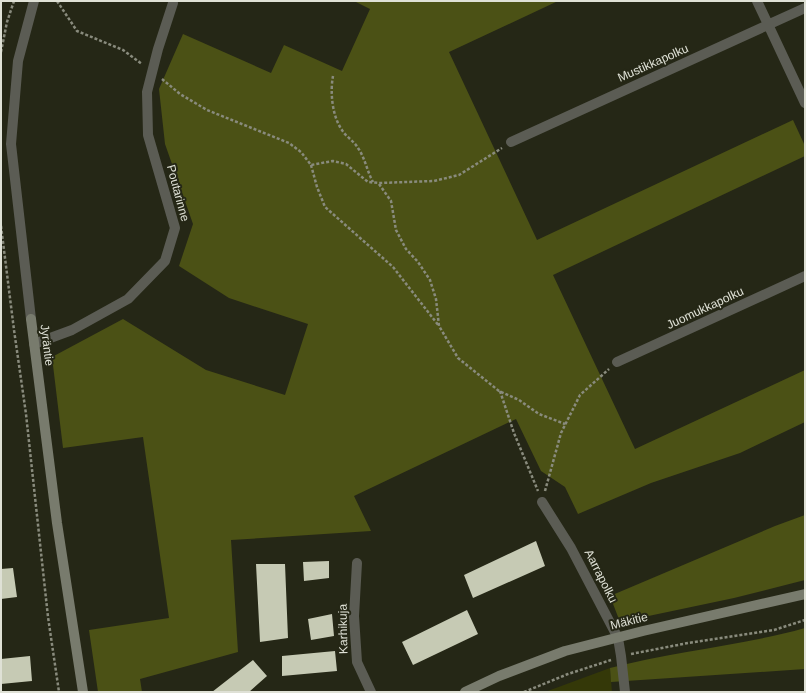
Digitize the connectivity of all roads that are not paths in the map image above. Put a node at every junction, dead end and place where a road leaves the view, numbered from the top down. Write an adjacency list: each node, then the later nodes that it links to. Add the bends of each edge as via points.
1 (34, 1): 9 (street, Jyräntie, via 18,61 11,144)
2 (757, 1): 5 (street)
3 (173, 3): 9 (street, Poutarinne, via 147,92 148,135 175,228 165,261 128,299 72,330)
4 (805, 8): 5 (street, Mustikkapolku)
5 (769, 25): 6 (street); 7 (street, Mustikkapolku)
6 (805, 103)
7 (511, 142)
8 (805, 276): 10 (street, Juomukkapolku)
9 (34, 344): 15 (street, Jyräntie, via 57,523)
10 (617, 362)
11 (542, 502): 14 (street, Aarrapolku, via 572,548)
12 (357, 563): 16 (street, Karhikuja, via 354,616 357,662)
13 (805, 594): 14 (street, Mäkitie)
14 (618, 638): 17 (street, Mäkitie, via 565,651); 18 (street, Aarrapolku)
15 (83, 692)
16 (372, 692)
17 (465, 692)
18 (625, 692)

